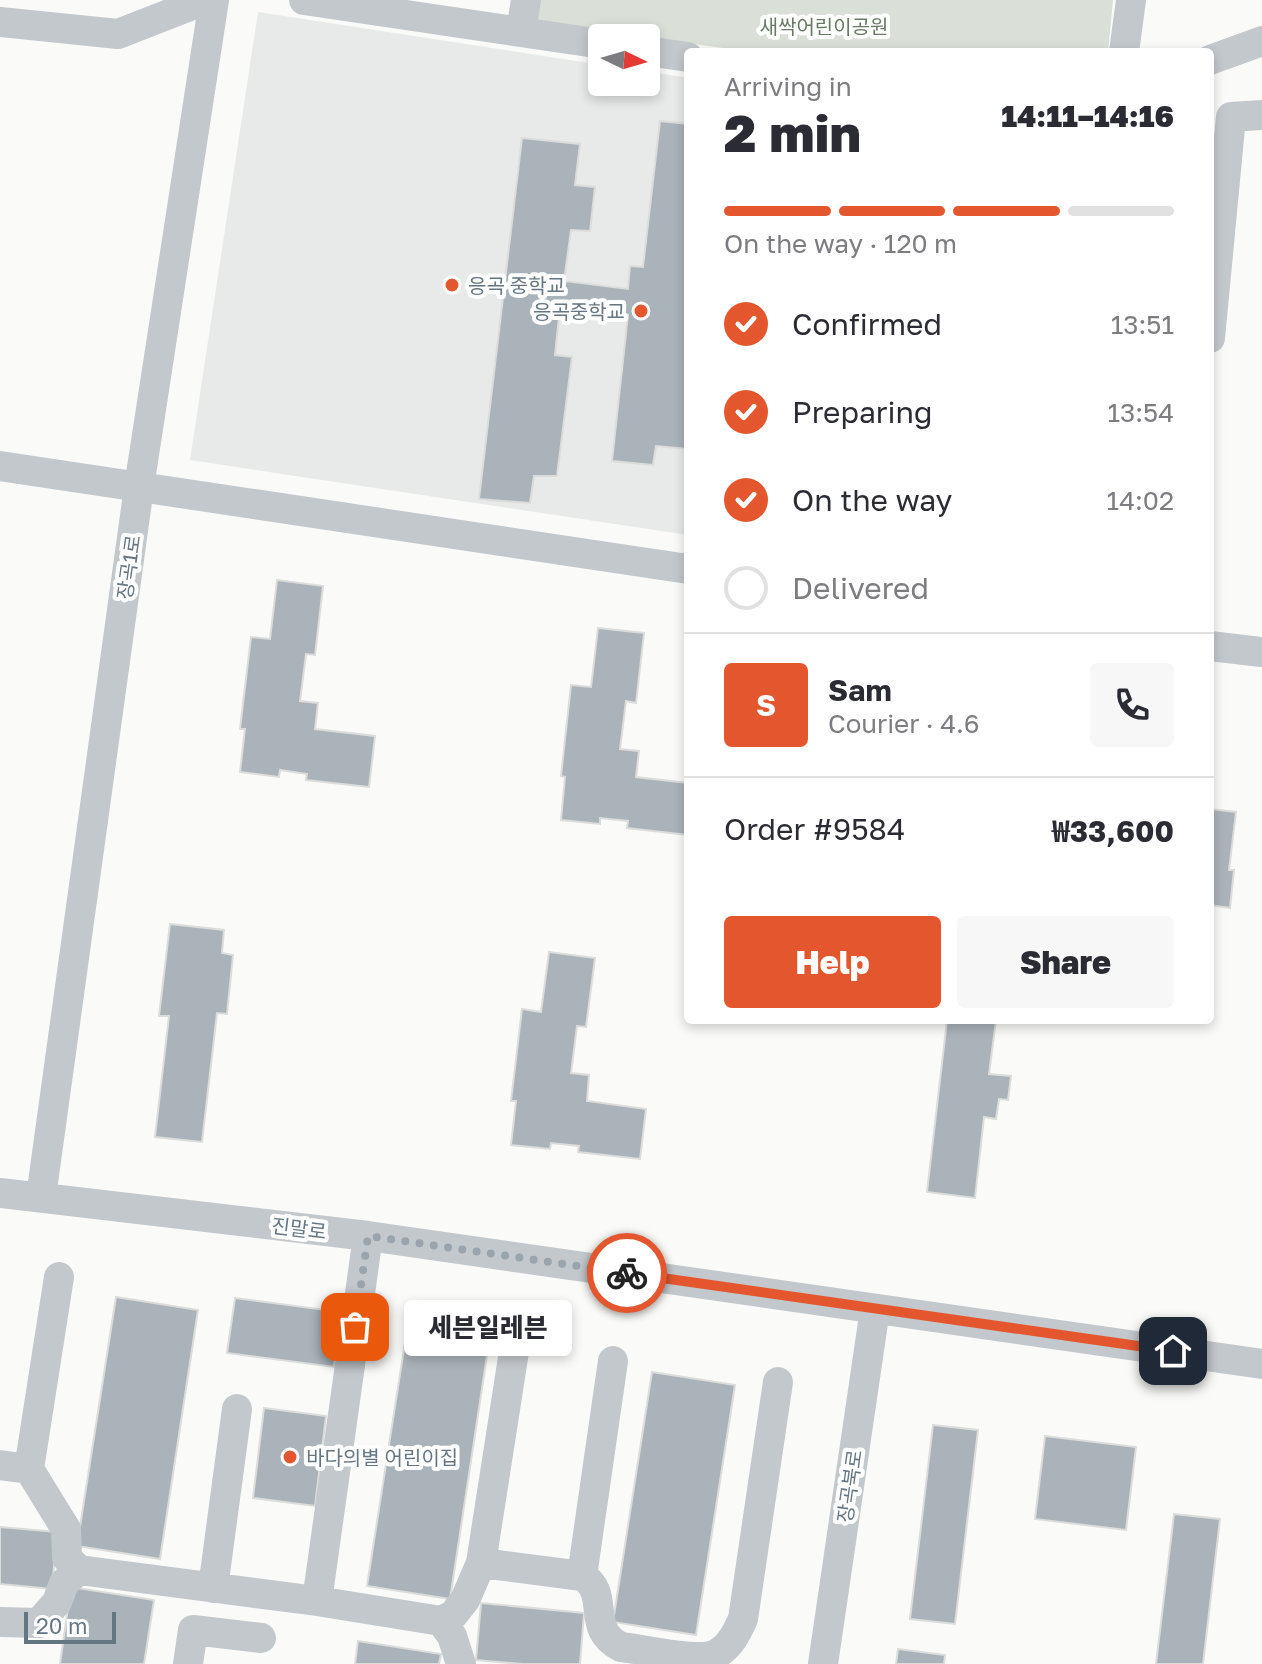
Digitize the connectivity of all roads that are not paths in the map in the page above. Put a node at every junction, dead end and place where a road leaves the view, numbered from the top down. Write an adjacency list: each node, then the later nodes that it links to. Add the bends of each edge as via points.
1 (205, 0): 6 (street, via 118,34)
2 (214, 0): 17 (street, 장곡1로)
3 (304, 0): 7 (street)
4 (526, 0): 7 (street)
5 (1131, 0): 10 (street)
6 (0, 22)
7 (521, 31): 9 (street)
8 (1262, 41): 13 (street)
9 (588, 42)
10 (1125, 48)
11 (660, 53): 12 (street)
12 (684, 56)
13 (1214, 59)
14 (1262, 115): 15 (street, via 1231,117)
15 (1214, 296)
16 (0, 466): 17 (street)
17 (139, 487): 18 (street); 22 (street, 장곡1로)
18 (684, 568)
19 (1214, 646): 20 (street)
20 (1262, 652)
21 (0, 1193): 22 (street, 진말로)
22 (41, 1197): 23 (street, 진말로)
23 (368, 1236): 25 (street, 진말로); 37 (street)
24 (59, 1277): 31 (street)
25 (875, 1309): 28 (street, 진말로); 43 (street, 장곡북로)
26 (515, 1345): 32 (street)
27 (613, 1361): 34 (street)
28 (1262, 1364)
29 (778, 1382): 34 (street, via 743,1619 734,1639 716,1655 699,1657 621,1647 599,1627 598,1599 591,1581)
30 (237, 1409): 35 (street)
31 (15, 1467): 33 (street, via 66,1529 67,1558)
32 (481, 1563): 34 (street); 38 (street, via 465,1600)
33 (79, 1570): 35 (street); 39 (street, via 64,1583 57,1602 39,1623)
34 (582, 1576)
35 (213, 1588): 36 (street)
36 (267, 1595): 37 (street); 40 (street)
37 (317, 1601): 38 (street)
38 (441, 1621): 42 (street)
39 (0, 1622)
40 (259, 1651): 41 (street, via 193,1630)
41 (188, 1664)
42 (461, 1664)
43 (823, 1664)

